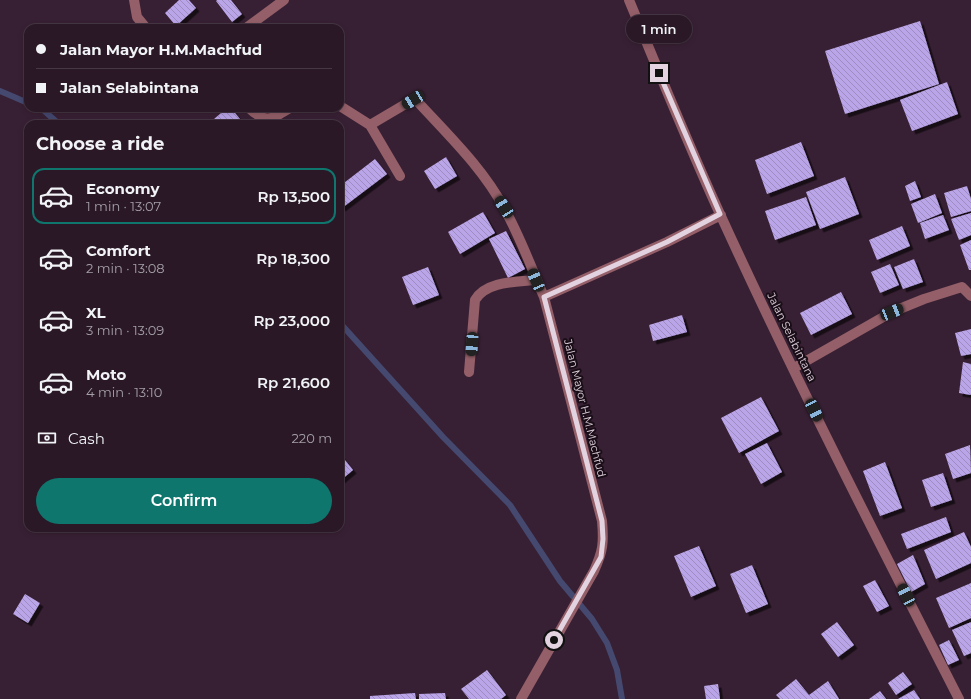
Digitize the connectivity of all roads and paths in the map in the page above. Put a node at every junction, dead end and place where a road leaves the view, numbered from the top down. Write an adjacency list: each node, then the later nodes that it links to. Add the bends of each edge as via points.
1 (134, 0): 4 (street, via 137,17)
2 (284, 0): 5 (street)
3 (629, 0): 11 (street, Jalan Selabintana)
4 (143, 24)
5 (251, 24)
6 (344, 109): 9 (street)
7 (253, 112): 8 (street, via 266,119)
8 (283, 112)
9 (370, 125): 10 (street); 12 (street, Jalan Mayor H.M.Machfud, via 413,100 417,102 485,178 504,207)
10 (400, 176)
11 (720, 214): 14 (street, via 667,242); 15 (street, Jalan Selabintana)
12 (536, 280): 14 (street, Jalan Mayor H.M.Machfud); 16 (street, via 497,285 478,295 475,300)
13 (971, 296): 15 (street, via 962,287 892,312)
14 (544, 297): 17 (street, Jalan Mayor H.M.Machfud, via 602,521 603,539 601,557 594,571)
15 (794, 368): 18 (street, Jalan Selabintana, via 878,541)
16 (469, 372)
17 (521, 699)
18 (959, 699)

